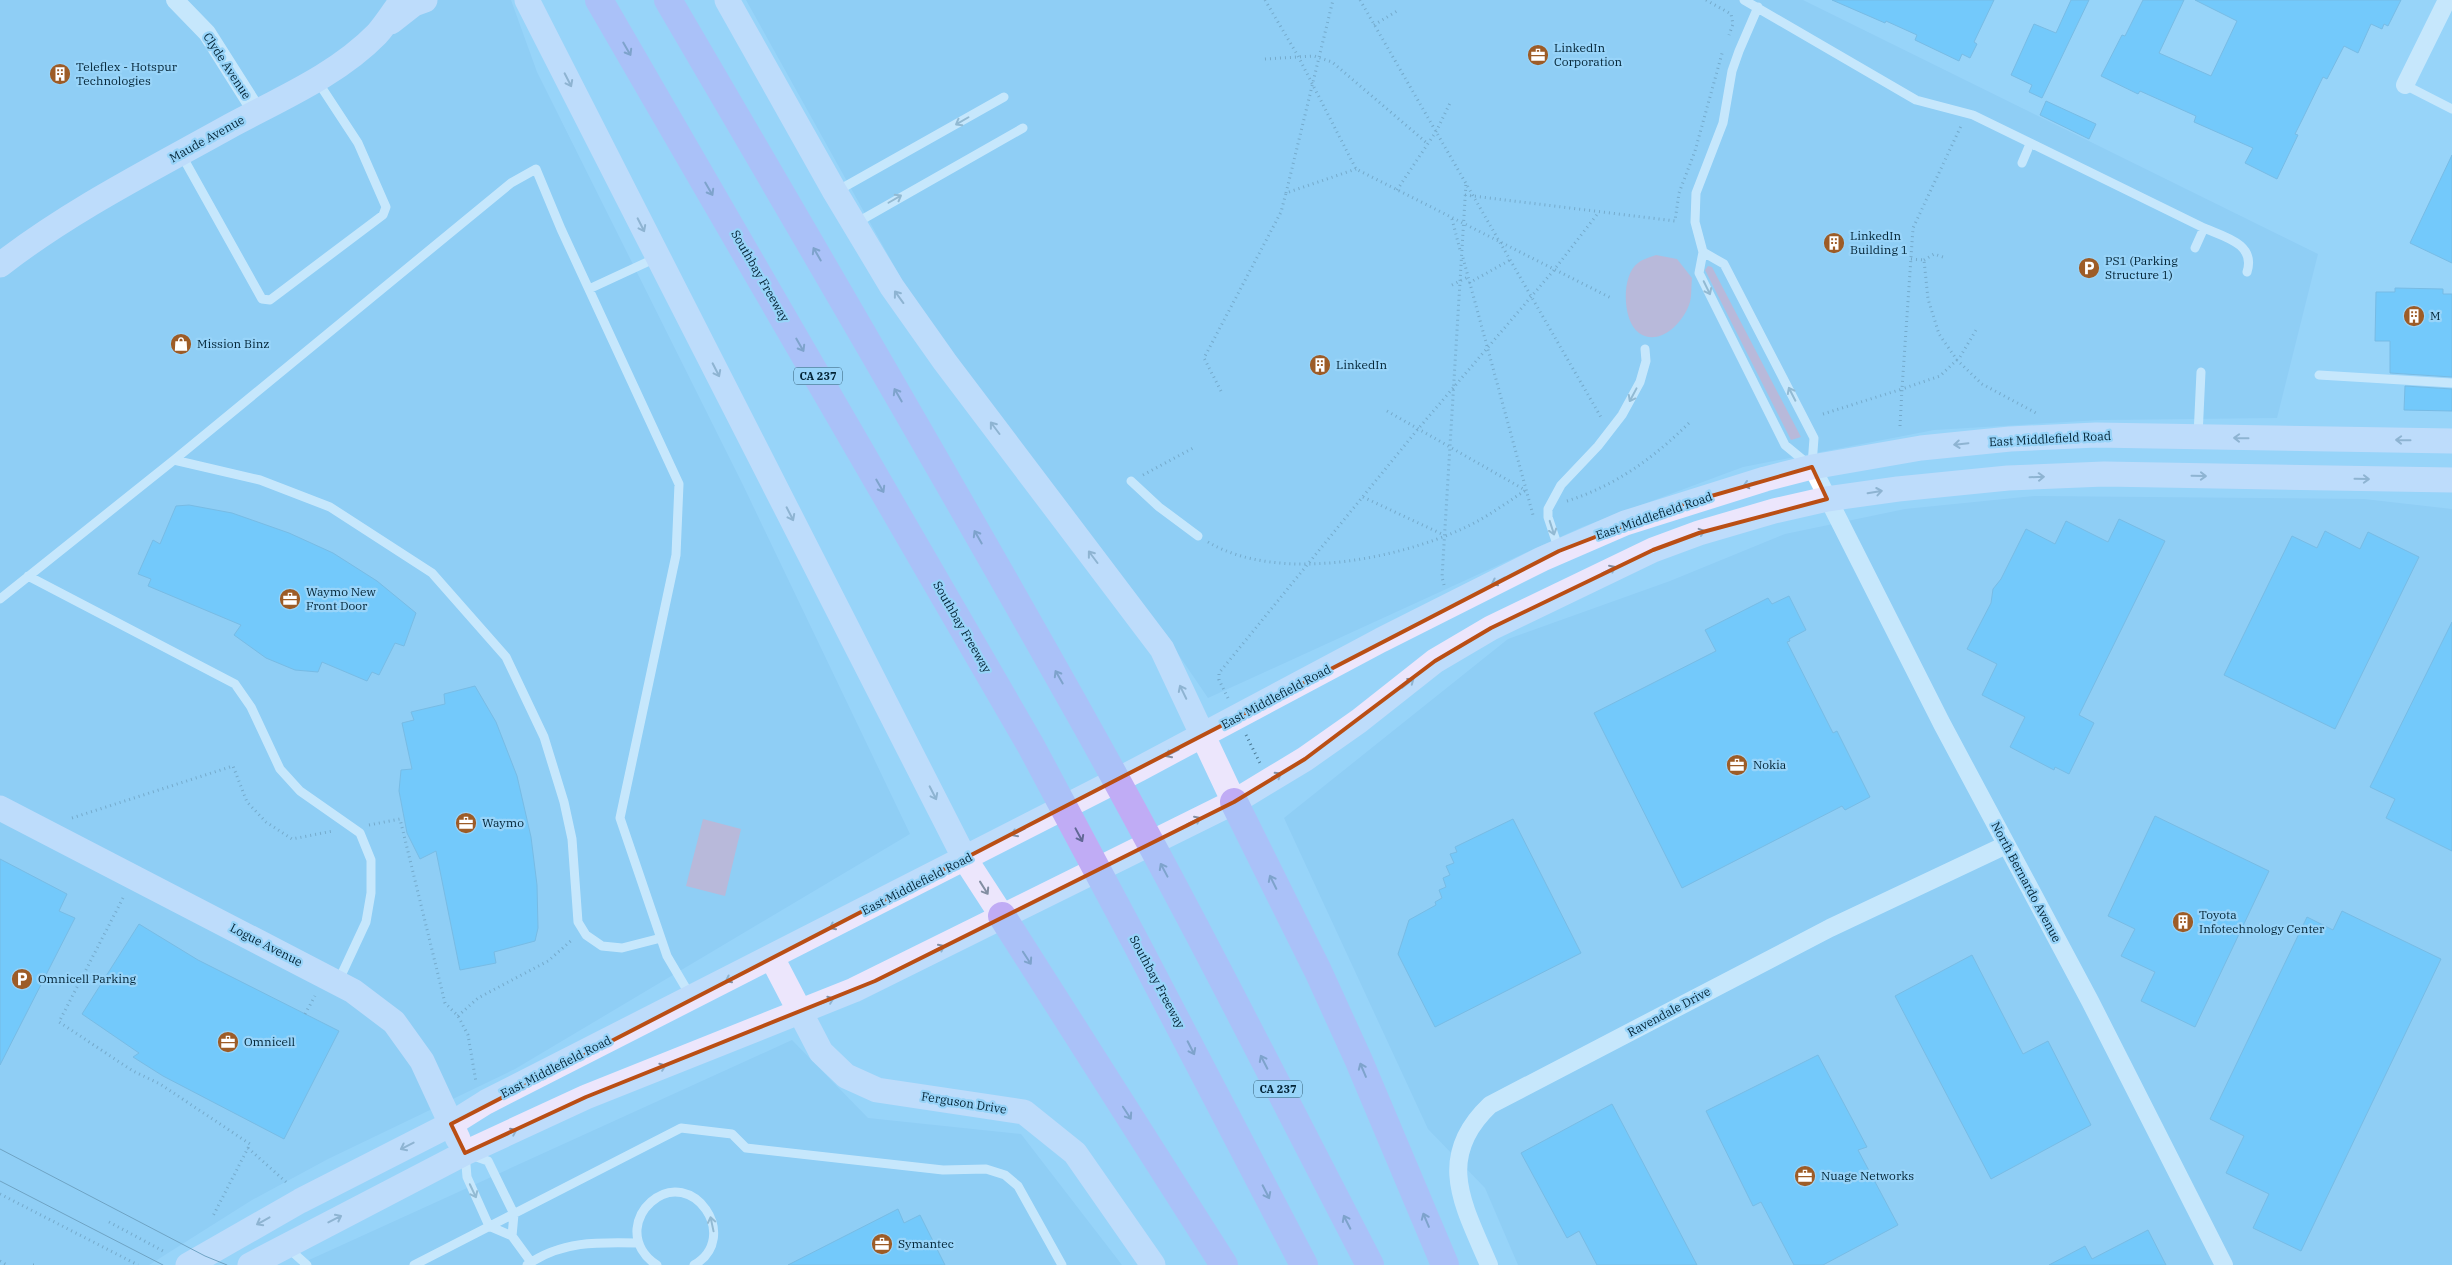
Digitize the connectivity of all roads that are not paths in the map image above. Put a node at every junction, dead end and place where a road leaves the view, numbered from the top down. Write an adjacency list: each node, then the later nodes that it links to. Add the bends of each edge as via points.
1 (175, 0): 19 (street, Clyde Avenue, via 207,33)
2 (402, 0): 13 (main road, Maude Avenue)
3 (425, 0): 13 (main road, via 414,4)
4 (511, 0): 14 (main road)
5 (527, 0): 14 (main road)
6 (536, 0): 14 (main road)
7 (668, 0): 77 (highway, CA 237, one-way to 7, via 1083,720)
8 (727, 0): 24 (main road)
9 (1744, 0): 12 (lane)
10 (2447, 0): 16 (street)
11 (601, 3): 76 (highway, Southbay Freeway / CA 237, one-way to 76, via 1031,746)
12 (1758, 7): 21 (lane, via 1916,100 1967,114); 28 (lane, via 1732,71 1723,124 1696,193 1695,222)
13 (378, 33): 15 (main road, Maude Avenue)
14 (546, 37): 29 (main road, one-way to 29)
15 (316, 80): 19 (main road, Maude Avenue); 22 (lane, via 358,143 386,207 383,215 270,300 262,299)
16 (2405, 85): 18 (lane)
17 (1004, 97): 24 (lane, one-way to 24)
18 (2452, 109)
19 (257, 112): 22 (main road, Maude Avenue)
20 (1023, 128): 25 (lane, one-way to 20)
21 (2030, 144): 23 (lane); 26 (lane)
22 (181, 153): 30 (main road, Maude Avenue, via 85,206)
23 (2022, 163)
24 (835, 192): 25 (main road)
25 (853, 224): 48 (main road, one-way to 25, via 1162,649 945,362)
26 (2204, 228): 27 (lane); 31 (lane, via 2241,244 2248,258)
27 (2195, 248)
28 (1703, 252): 40 (lane, one-way to 40, via 1699,273 1785,445); 40 (lane, one-way to 28, via 1814,438 1724,264)
29 (658, 257): 32 (lane); 52 (main road, one-way to 52)
30 (0, 265)
31 (2247, 272)
32 (588, 289): 39 (lane, via 536,170 511,183); 54 (lane, via 679,484 676,555 620,818)
33 (1645, 349): 45 (lane, one-way to 45, via 1646,361 1640,382 1610,432 1561,485 1550,507 1548,517)
34 (2201, 372): 37 (lane)
35 (2319, 375): 36 (lane)
36 (2452, 383)
37 (2198, 437): 38 (main road, East Middlefield Road, one-way to 37); 40 (main road, East Middlefield Road, one-way to 40, via 2096,435 2010,439 1921,448)
38 (2452, 441)
39 (174, 460): 46 (lane); 54 (lane, via 260,480 330,507 432,573 506,657 544,737 564,802 572,840 578,922 586,935 602,946 622,948)
40 (1812, 467): 43 (street, North Bernardo Avenue); 45 (main road, East Middlefield Road, one-way to 45, via 1673,507)
41 (2452, 480): 43 (main road, one-way to 41, via 2008,478 2095,475)
42 (1131, 482): 44 (lane)
43 (1827, 499): 49 (main road, one-way to 43, via 1305,759 1435,661 1491,628 1653,550 1708,530); 51 (street, North Bernardo Avenue)
44 (1198, 536)
45 (1559, 551): 48 (main road, East Middlefield Road, one-way to 48)
46 (28, 576): 47 (lane); 56 (lane, via 235,684 252,707 280,769 300,791 360,832 371,860 371,893 366,922)
47 (0, 600)
48 (1204, 736): 49 (main road); 52 (main road, East Middlefield Road, one-way to 52)
49 (1234, 802): 53 (main road, one-way to 49); 78 (highway, one-way to 49, via 1359,1061)
50 (0, 808): 56 (main road, Logue Avenue)
51 (2006, 845): 79 (street, Ravendale Drive, via 1830,928 1490,1105 1466,1134 1458,1175 1462,1201); 80 (street, North Bernardo Avenue, via 2090,1001)
52 (966, 859): 53 (main road, one-way to 53); 55 (main road, East Middlefield Road, one-way to 55)
53 (1002, 916): 58 (main road, one-way to 53, via 875,980); 75 (highway, one-way to 75)
54 (661, 938): 57 (lane, via 667,956)
55 (772, 958): 57 (main road, East Middlefield Road, one-way to 57); 58 (main road, Ferguson Drive)
56 (338, 982): 59 (main road, Logue Avenue, via 394,1022 422,1061)
57 (692, 998): 59 (main road, East Middlefield Road, via 486,1102)
58 (800, 1012): 60 (main road, one-way to 58, via 586,1097); 74 (main road, Ferguson Drive, via 820,1052 846,1076 877,1090 1024,1112 1075,1153)
59 (451, 1124): 60 (main road, Logue Avenue); 67 (main road, East Middlefield Road, one-way to 67, via 300,1201)
60 (466, 1153): 61 (lane, via 488,1161); 62 (lane, one-way to 62, via 466,1177); 65 (main road, one-way to 60)
61 (514, 1214): 62 (lane); 63 (lane); 73 (lane, via 681,1128 732,1134 746,1148 943,1170 986,1169 1006,1176 1018,1186)
62 (490, 1226): 63 (lane); 70 (lane)
63 (512, 1236): 66 (lane)
64 (638, 1242): 66 (lane, via 559,1247); 71 (lane); 72 (lane, one-way to 64, via 712,1245 714,1228 705,1206 692,1196 676,1193 654,1200 639,1219)
65 (286, 1246): 68 (main road); 69 (lane)
66 (529, 1264)
67 (188, 1265)
68 (250, 1265)
69 (307, 1265)
70 (414, 1265)
71 (656, 1265)
72 (694, 1265)
73 (1062, 1265)
74 (1153, 1265)
75 (1224, 1265)
76 (1304, 1265)
77 (1370, 1265)
78 (1445, 1265)
79 (1489, 1265)
80 (2224, 1265)

